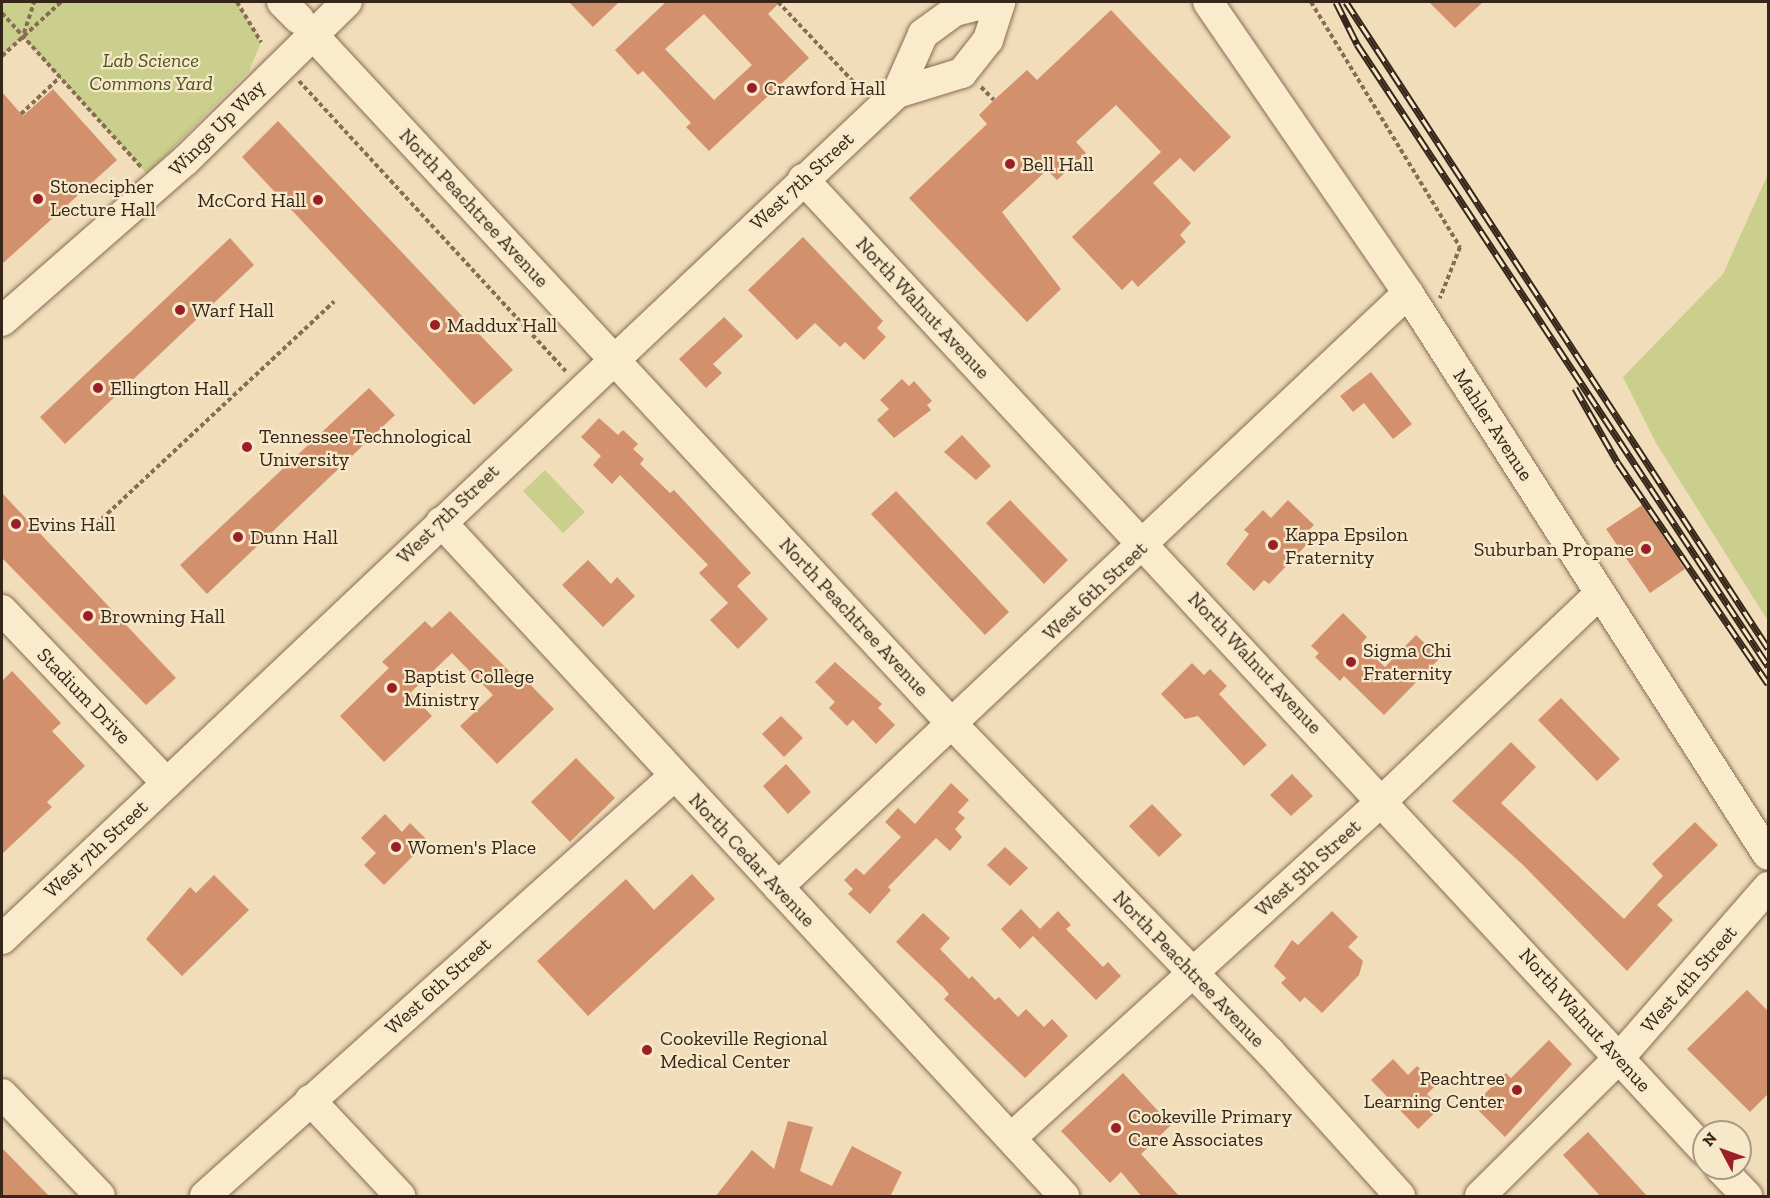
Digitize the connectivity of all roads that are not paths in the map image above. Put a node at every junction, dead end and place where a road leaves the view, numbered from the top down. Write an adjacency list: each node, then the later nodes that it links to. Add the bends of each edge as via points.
1 (347, 2): 5 (street, Wings Up Way)
2 (990, 2): 6 (street, West 7th Street, via 955,10 923,34)
3 (1000, 2): 6 (street, West 7th Street, via 987,40 962,73)
4 (1208, 2): 8 (street, Mahler Avenue)
5 (298, 18): 9 (street, Wings Up Way, via 185,162); 10 (street, North Peachtree Avenue)
6 (897, 93): 7 (street, West 7th Street)
7 (803, 179): 10 (street, West 7th Street); 12 (street, North Walnut Avenue)
8 (1408, 293): 12 (street, West 6th Street); 13 (street, Mahler Avenue)
9 (2, 321)
10 (613, 357): 11 (street, West 7th Street); 15 (street, North Peachtree Avenue)
11 (441, 522): 16 (street, North Cedar Avenue); 17 (street, West 7th Street)
12 (1144, 546): 15 (street, West 6th Street); 18 (street, North Walnut Avenue)
13 (1600, 593): 18 (street, West 5th Street); 19 (street, Mahler Avenue)
14 (2, 610): 17 (street, Stadium Drive)
15 (952, 724): 20 (street, West 6th Street); 23 (street, North Peachtree Avenue)
16 (673, 777): 20 (street, North Cedar Avenue); 26 (street, West 6th Street)
17 (167, 783): 22 (street, West 7th Street)
18 (1383, 800): 23 (street, West 5th Street); 24 (street, North Walnut Avenue)
19 (1768, 855)
20 (778, 887): 28 (street, North Cedar Avenue)
21 (1768, 887): 24 (street, West 4th Street)
22 (2, 939)
23 (1192, 974): 28 (street, West 5th Street); 34 (street, North Peachtree Avenue, via 1270,1052)
24 (1619, 1058): 27 (street, North Walnut Avenue); 35 (street, West 4th Street)
25 (2, 1094): 30 (street)
26 (310, 1100): 31 (street, West 6th Street); 32 (street)
27 (1692, 1137)
28 (1011, 1138): 33 (street, North Cedar Avenue)
29 (1731, 1180): 36 (street)
30 (100, 1197)
31 (205, 1197)
32 (400, 1197)
33 (1064, 1197)
34 (1400, 1197)
35 (1480, 1197)
36 (1747, 1197)

